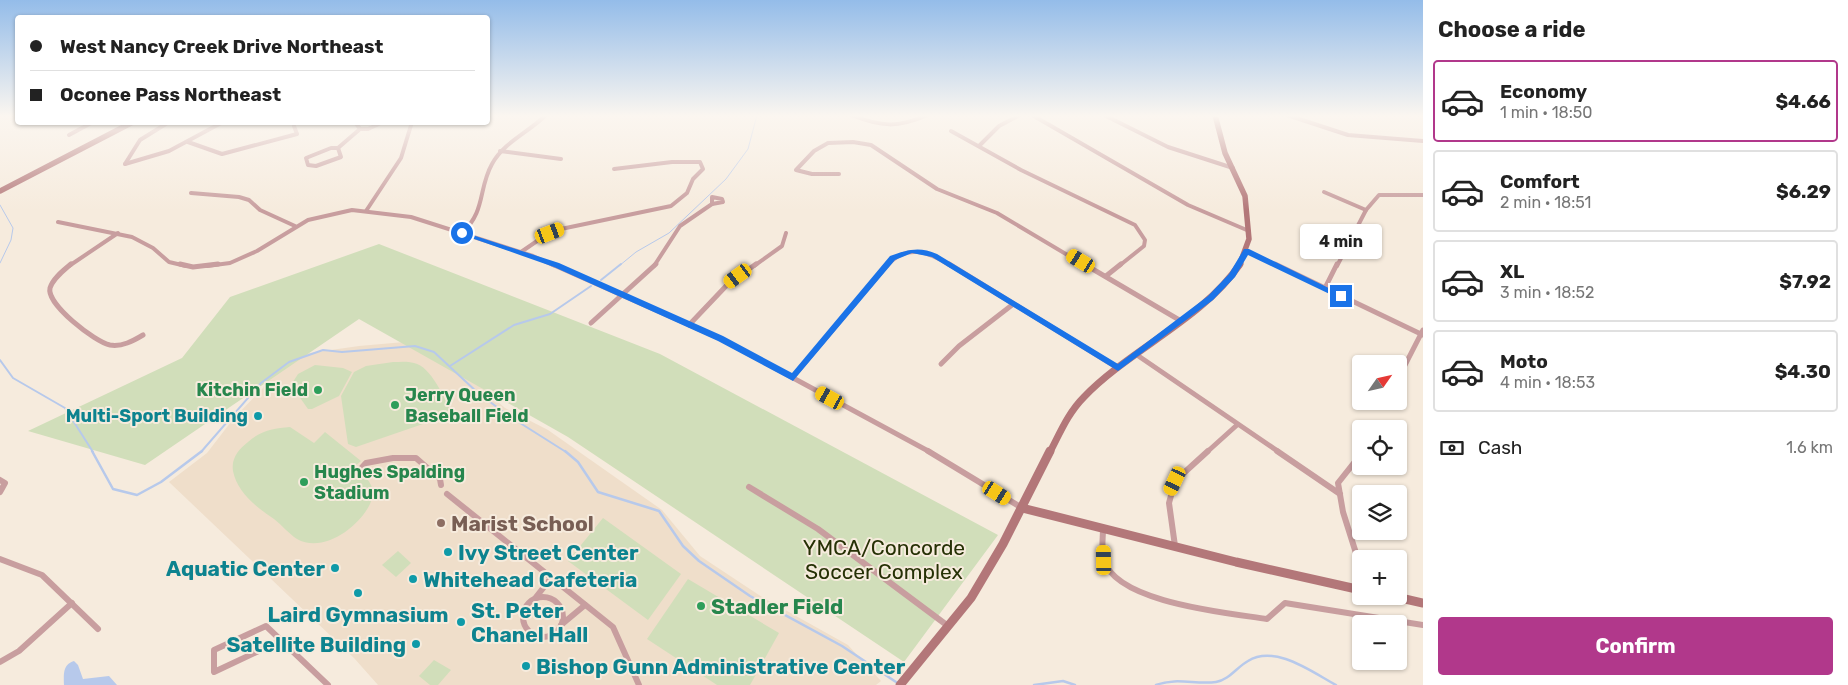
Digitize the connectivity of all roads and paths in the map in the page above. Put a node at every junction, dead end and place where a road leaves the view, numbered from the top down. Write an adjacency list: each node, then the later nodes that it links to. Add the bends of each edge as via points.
1 (85, 147): 20 (main road)
2 (136, 147): 3 (street, via 125,164 159,156)
3 (178, 147)
4 (202, 147): 5 (street, via 222,154)
5 (248, 147)
6 (407, 147): 26 (street, via 394,172)
7 (504, 147): 15 (street)
8 (821, 147): 19 (street, via 796,170 812,174)
9 (874, 147): 35 (street, via 937,189 997,213)
10 (981, 147): 35 (street, via 1135,225 1145,240 1144,246)
11 (1087, 147): 29 (street, via 1188,205)
12 (1168, 147): 17 (street)
13 (1223, 147): 17 (main road)
14 (338, 148): 14 (street, via 311,154 306,158 308,165 316,166 341,158)
15 (500, 151): 16 (street); 31 (street, via 488,171 478,216)
16 (561, 158)
17 (1233, 168): 29 (main road, via 1245,196)
18 (614, 169): 34 (street, via 634,164 690,160 700,162 703,169 693,179 687,193 670,206 561,229)
19 (839, 174)
20 (0, 191)
21 (1324, 192): 25 (street)
22 (191, 193): 28 (street, via 249,200 260,210)
23 (1423, 195): 25 (street, via 1379,195)
24 (712, 204): 37 (street, via 680,226 656,264)
25 (1366, 210): 36 (street)
26 (366, 211): 28 (street, via 337,212); 31 (street, via 411,217)
27 (58, 222): 30 (street)
28 (295, 226): 30 (street, via 246,257 211,267 179,266 141,240)
29 (1249, 231): 33 (main road)
30 (118, 233): 43 (street, via 63,271 52,284 50,295 53,302 87,332 106,344 122,345)
31 (462, 233): 34 (street)
32 (786, 233): 41 (street, via 782,246 727,284)
33 (1246, 251): 36 (street); 39 (main road, via 1232,276)
34 (521, 252): 37 (street)
35 (1106, 276): 39 (street)
36 (1325, 288): 42 (street)
37 (622, 294): 40 (street); 41 (street)
38 (1012, 305): 46 (street); 47 (street); 48 (street, via 934,255 919,250 904,252 892,258)
39 (1181, 321): 44 (main road)
40 (590, 323)
41 (689, 325): 48 (street)
42 (1422, 333): 45 (street)
43 (143, 335)
44 (1137, 354): 47 (main road); 49 (street)
45 (1408, 360)
46 (941, 364)
47 (1118, 368): 58 (main road, via 1069,414)
48 (793, 378): 58 (street, via 929,452)
49 (1237, 424): 57 (street); 60 (street, via 1175,481 1169,502)
50 (1352, 464): 57 (street, via 1338,483)
51 (355, 475): 53 (street, via 366,463 416,458 440,479)
52 (0, 480): 55 (street, via 6,483)
53 (441, 485)
54 (749, 488): 71 (street, via 818,529)
55 (0, 492)
56 (447, 494): 63 (street)
57 (1340, 494): 61 (street)
58 (1022, 508): 59 (main road); 71 (main road, via 971,598)
59 (1103, 529): 60 (main road); 70 (street, via 1104,560 1117,580 1172,604 1268,619 1285,603)
60 (1175, 546): 64 (main road)
61 (1355, 550)
62 (0, 559): 66 (street, via 42,575)
63 (551, 578): 68 (street); 69 (street)
64 (1352, 588)
65 (1407, 599): 67 (main road)
66 (72, 603): 73 (street); 75 (street, via 19,651)
67 (1423, 603)
68 (530, 604): 72 (street, via 548,598 559,603 564,615); 72 (street, via 523,616 529,633 548,635)
69 (585, 605): 72 (street); 77 (street, via 613,627)
70 (1423, 625)
71 (949, 626): 78 (main road)
72 (559, 627)
73 (98, 629)
74 (280, 641): 74 (street, via 266,626 214,650 214,672); 76 (street)
75 (0, 662)
76 (328, 685)
77 (639, 685)
78 (900, 685)

